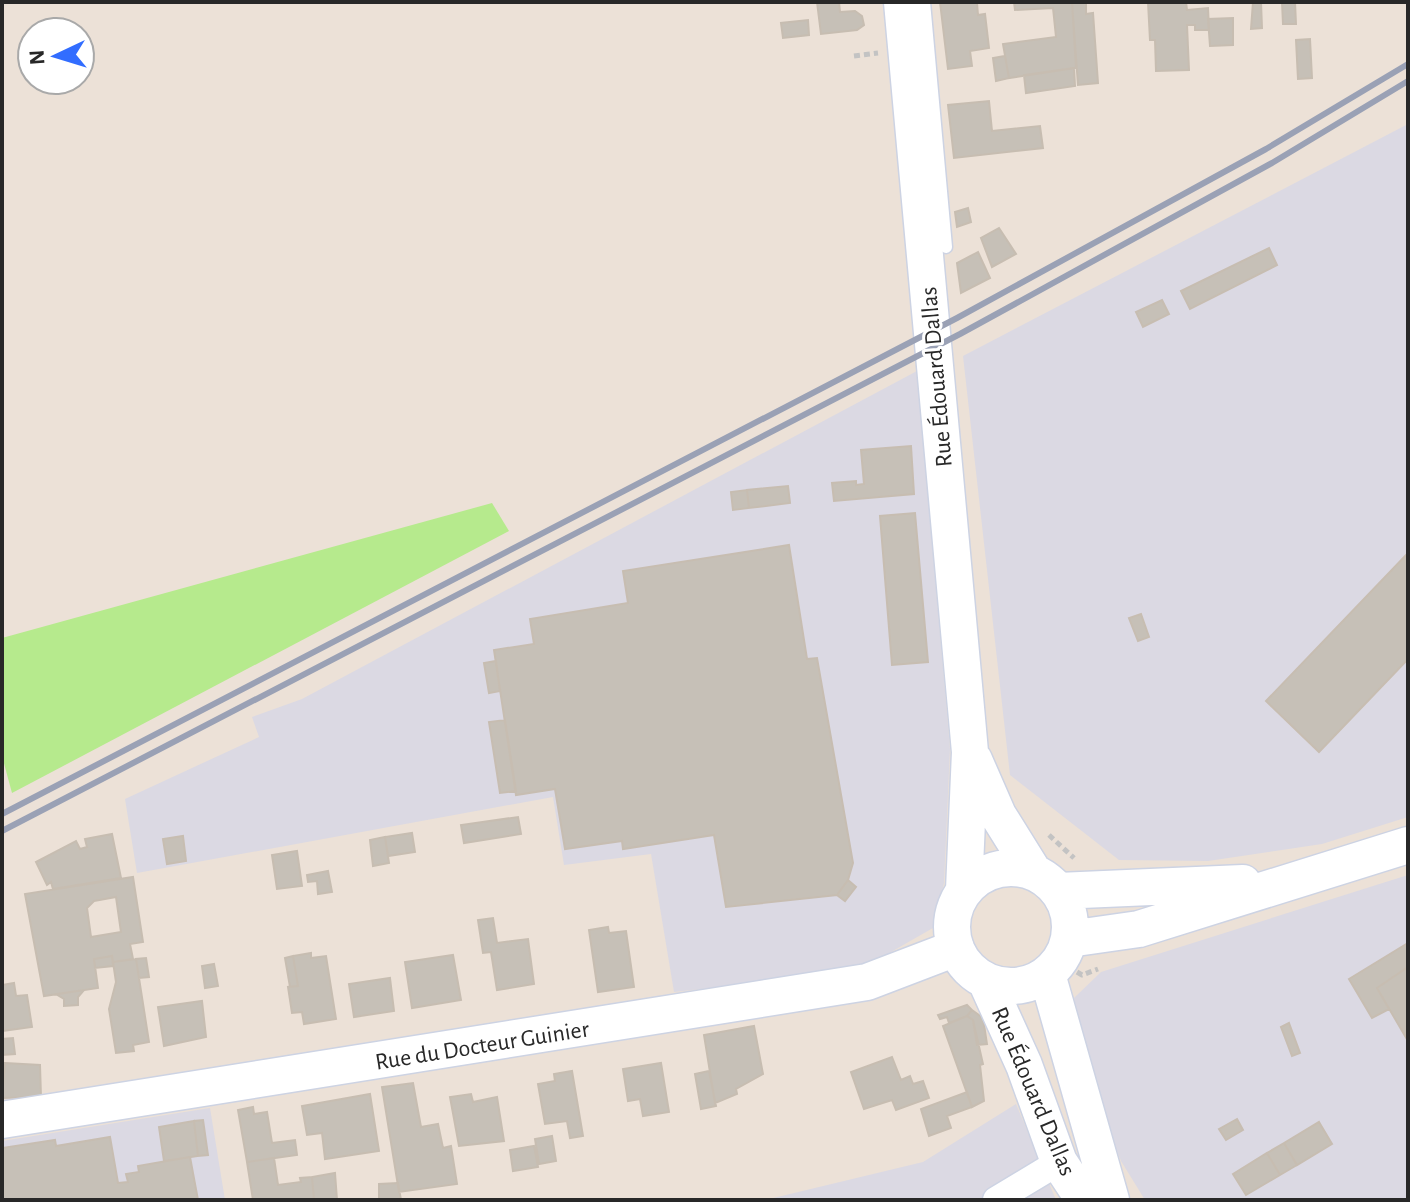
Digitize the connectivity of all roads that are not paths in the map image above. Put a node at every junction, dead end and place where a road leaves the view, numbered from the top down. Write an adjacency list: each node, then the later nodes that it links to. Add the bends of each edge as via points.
1 (902, 2): 4 (street, Rue Édouard Dallas)
2 (924, 2): 3 (lane)
3 (946, 247)
4 (970, 752): 6 (street, Rue Édouard Dallas, via 998,815); 8 (street, Rue Édouard Dallas)
5 (1408, 845): 7 (street)
6 (1046, 881): 7 (street); 8 (street, via 1014,867 995,869); 9 (street, via 1067,906)
7 (1285, 881): 9 (street, via 1139,929)
8 (964, 890): 10 (street, via 953,918)
9 (1069, 939): 11 (street)
10 (956, 948): 12 (street, via 973,973); 13 (street, Rue du Docteur Guinier, via 867,982)
11 (1047, 974): 12 (street, via 1017,986); 17 (street, Rue Édouard Dallas)
12 (986, 981): 14 (street, Rue Édouard Dallas)
13 (2, 1120)
14 (1059, 1162): 15 (street); 16 (street, Rue Édouard Dallas)
15 (996, 1200)
16 (1084, 1200)
17 (1111, 1200)

